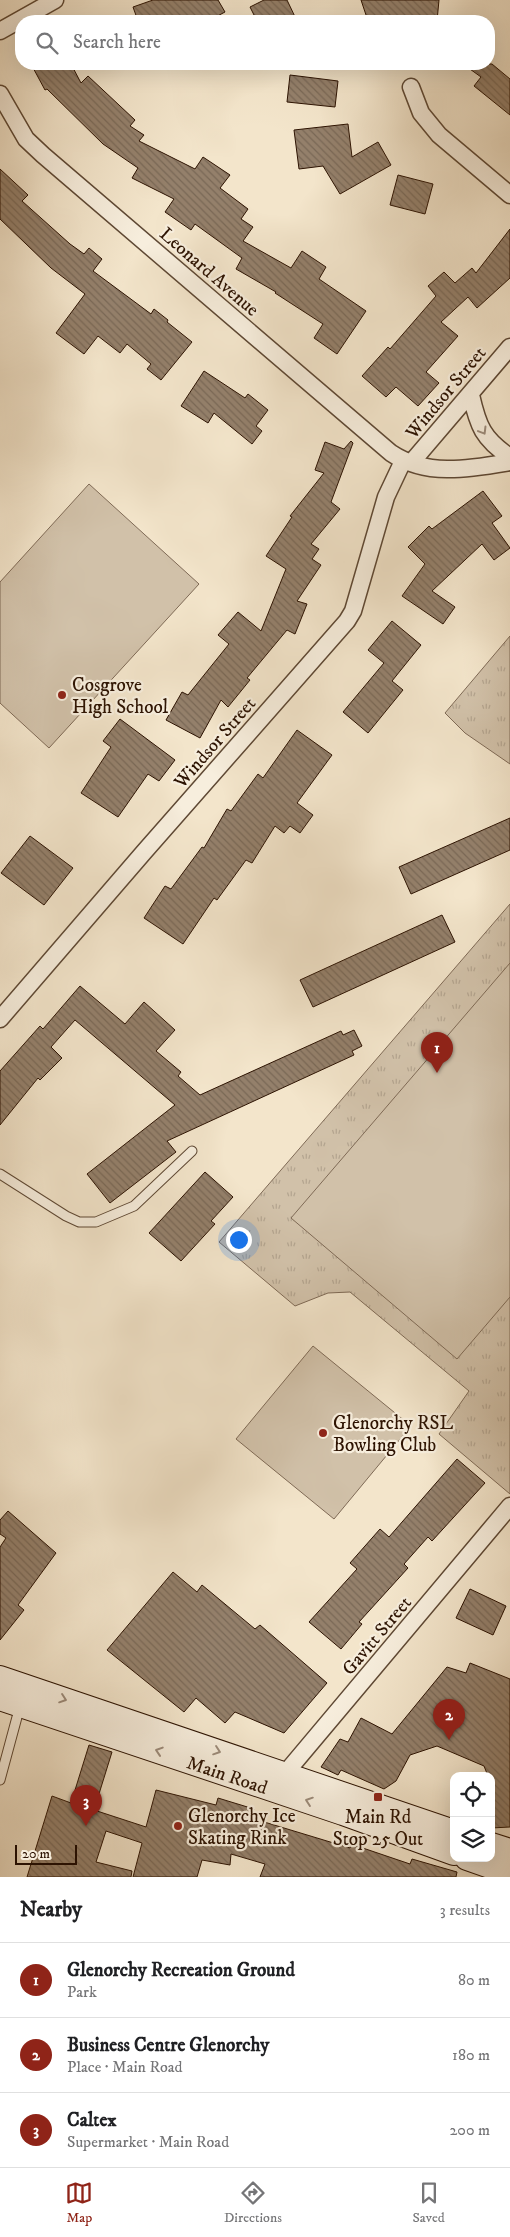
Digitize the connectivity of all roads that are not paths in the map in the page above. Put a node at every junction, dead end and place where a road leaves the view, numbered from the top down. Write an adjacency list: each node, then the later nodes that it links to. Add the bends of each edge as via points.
1 (55, 0): 2 (street)
2 (28, 15)
3 (15, 23): 4 (street)
4 (0, 31)
5 (411, 87): 7 (street, via 421,113 439,135)
6 (0, 94): 11 (street, Leonard Avenue, via 26,138 43,155 391,453)
7 (510, 195)
8 (510, 347): 9 (street, Windsor Street)
9 (470, 395): 10 (street, one-way to 10, via 481,430 493,446); 11 (street, Windsor Street)
10 (510, 457)
11 (407, 462): 12 (street, via 447,470); 13 (street, Windsor Street, via 386,497 353,612 347,621)
12 (510, 462)
13 (0, 1019)
14 (192, 1152): 15 (lane, via 134,1206 96,1222 79,1222 66,1216)
15 (0, 1174)
16 (510, 1506): 20 (street, Gavitt Street)
17 (0, 1678): 18 (main road, Main Road)
18 (15, 1696): 19 (lane); 20 (main road, Main Road)
19 (0, 1780)
20 (278, 1782): 21 (main road, Main Road); 23 (main road, Main Road, one-way to 20)
21 (450, 1831)
22 (510, 1851): 24 (main road)
23 (450, 1852)
24 (495, 1856)
25 (482, 1862): 26 (main road)
26 (510, 1873)

